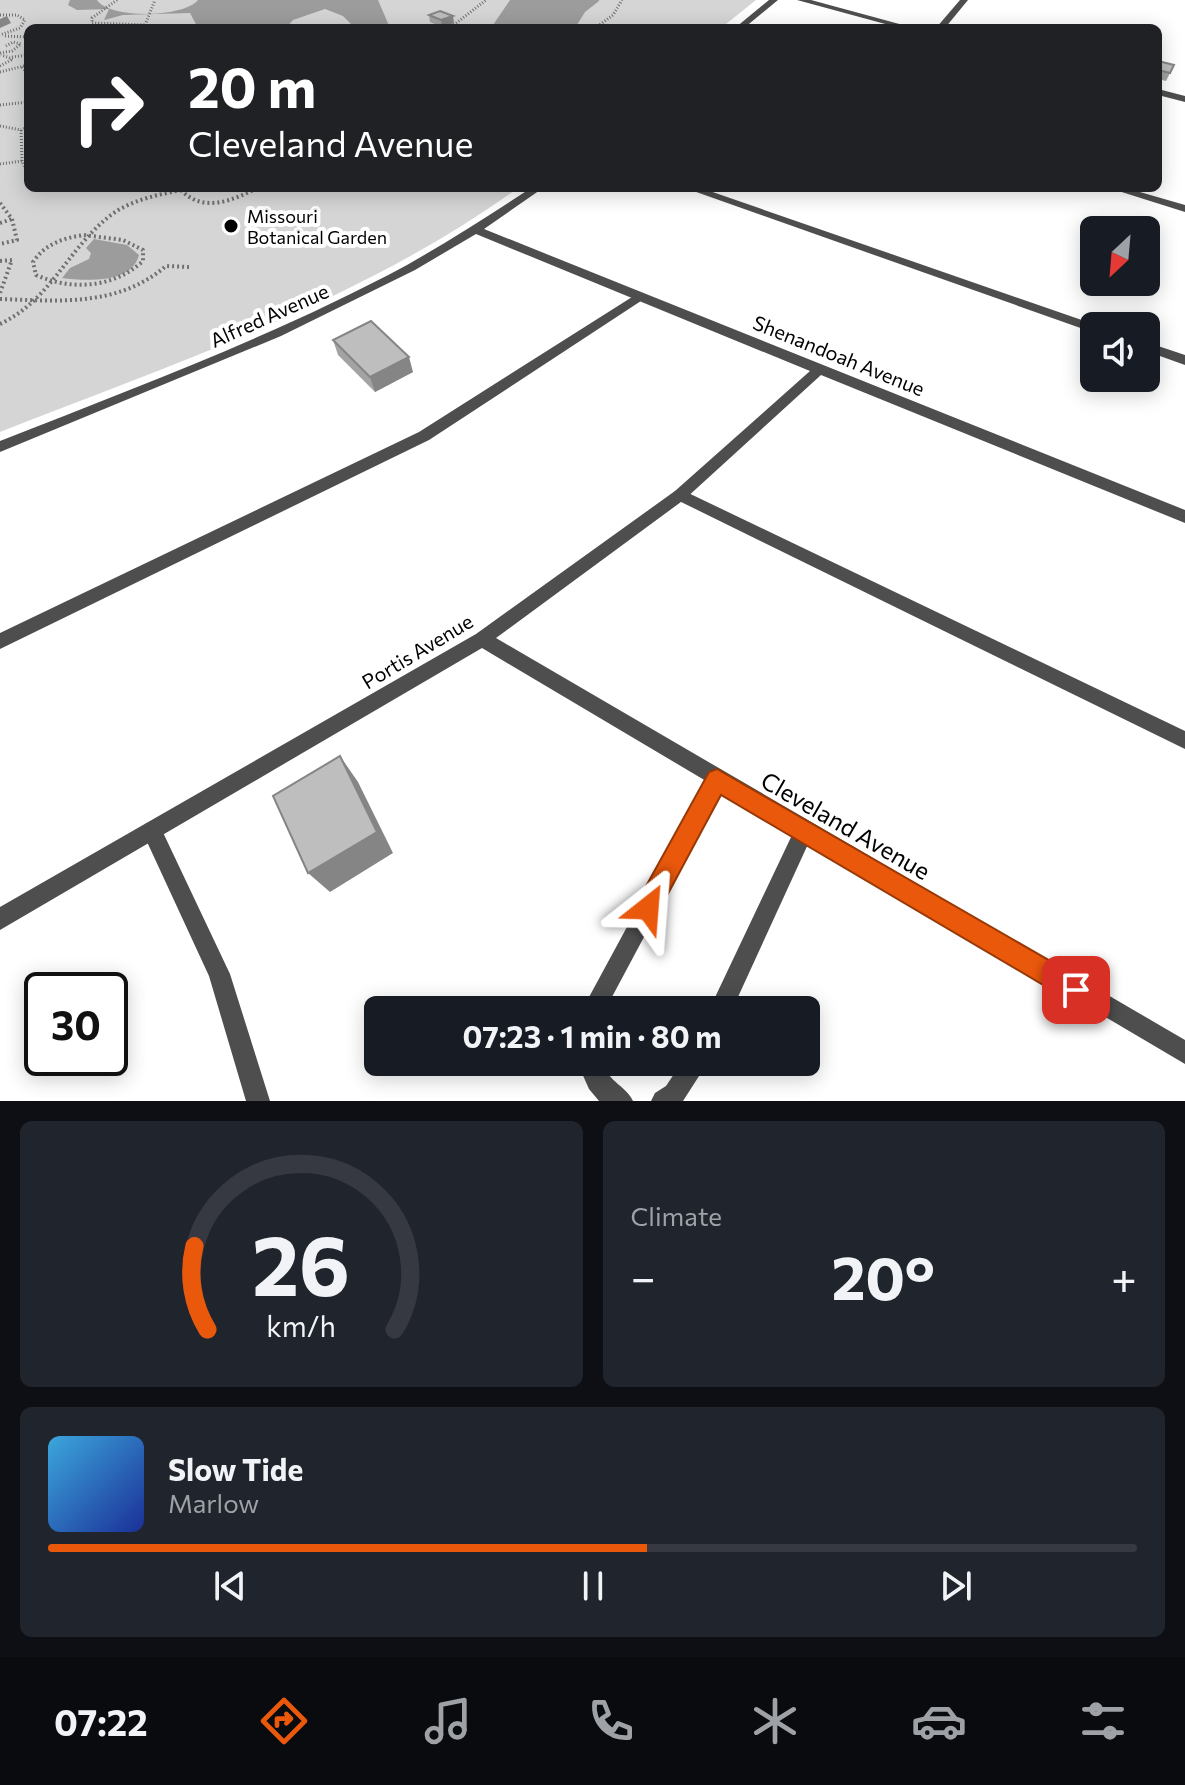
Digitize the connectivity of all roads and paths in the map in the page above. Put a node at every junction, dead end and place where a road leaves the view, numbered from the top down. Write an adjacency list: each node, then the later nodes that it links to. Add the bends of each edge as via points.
1 (117, 0): 9 (path, via 92,18 92,23)
2 (155, 0): 10 (path)
3 (486, 0): 11 (path)
4 (622, 0): 12 (path)
5 (774, 0): 13 (street)
6 (801, 0): 14 (street)
7 (964, 0): 15 (street)
8 (0, 15): 16 (path, via 25,20 20,28)
9 (110, 24)
10 (146, 24)
11 (455, 24)
12 (601, 24)
13 (744, 24)
14 (894, 24)
15 (943, 24)
16 (0, 35): 17 (path)
17 (24, 37)
18 (24, 43): 19 (path)
19 (21, 44): 20 (path); 21 (path)
20 (6, 46)
21 (14, 49): 22 (path); 24 (path)
22 (24, 52)
23 (24, 53): 25 (path)
24 (1, 54): 25 (path)
25 (10, 59): 26 (path); 27 (path)
26 (0, 66)
27 (22, 67): 28 (path); 29 (path)
28 (24, 69)
29 (0, 72)
30 (1162, 93): 31 (street)
31 (1185, 99)
32 (24, 102): 33 (path)
33 (0, 105)
34 (0, 126): 36 (path)
35 (24, 129): 36 (path)
36 (21, 130): 37 (path)
37 (22, 161): 38 (path); 39 (path)
38 (0, 164)
39 (24, 166)
40 (171, 192): 51 (path, via 124,206)
41 (183, 192): 42 (path, via 202,203)
42 (250, 192)
43 (532, 192): 50 (street, Alfred Avenue)
44 (702, 192): 60 (street)
45 (1128, 192): 47 (street)
46 (0, 203): 48 (path)
47 (1185, 209)
48 (12, 219): 49 (path); 52 (path, via 17,240)
49 (0, 223)
50 (478, 231): 57 (street, Shenandoah Avenue); 65 (street, Alfred Avenue, via 317,317)
51 (91, 235): 55 (path); 55 (path, via 65,238 38,253 33,272); 55 (path, via 136,245 143,250 143,261 126,275 102,282)
52 (0, 244)
53 (0, 261): 56 (path, via 12,260)
54 (189, 267): 59 (path, via 166,266 146,283 108,296)
55 (52, 282): 59 (path)
56 (0, 293)
57 (640, 296): 64 (street, Shenandoah Avenue); 69 (street, via 424,436)
58 (0, 299): 59 (path)
59 (37, 300): 61 (path)
60 (1080, 323)
61 (0, 324)
62 (1160, 351): 63 (street)
63 (1185, 360)
64 (820, 369): 66 (street, Portis Avenue); 67 (street, Shenandoah Avenue)
65 (0, 447)
66 (680, 495): 68 (street, Portis Avenue); 70 (street)
67 (1185, 517)
68 (482, 639): 71 (street, Cleveland Avenue); 72 (street, Portis Avenue)
69 (0, 641)
70 (1185, 740)
71 (717, 780): 73 (street, Cleveland Avenue); 75 (street)
72 (152, 831): 74 (street, Portis Avenue); 80 (street, via 219,974)
73 (804, 831): 76 (street); 77 (street, Cleveland Avenue)
74 (0, 919)
75 (601, 996)
76 (727, 996)
77 (1185, 1053)
78 (594, 1076): 81 (street, via 610,1097)
79 (686, 1076): 82 (street)
80 (258, 1101)
81 (621, 1101)
82 (663, 1101)

